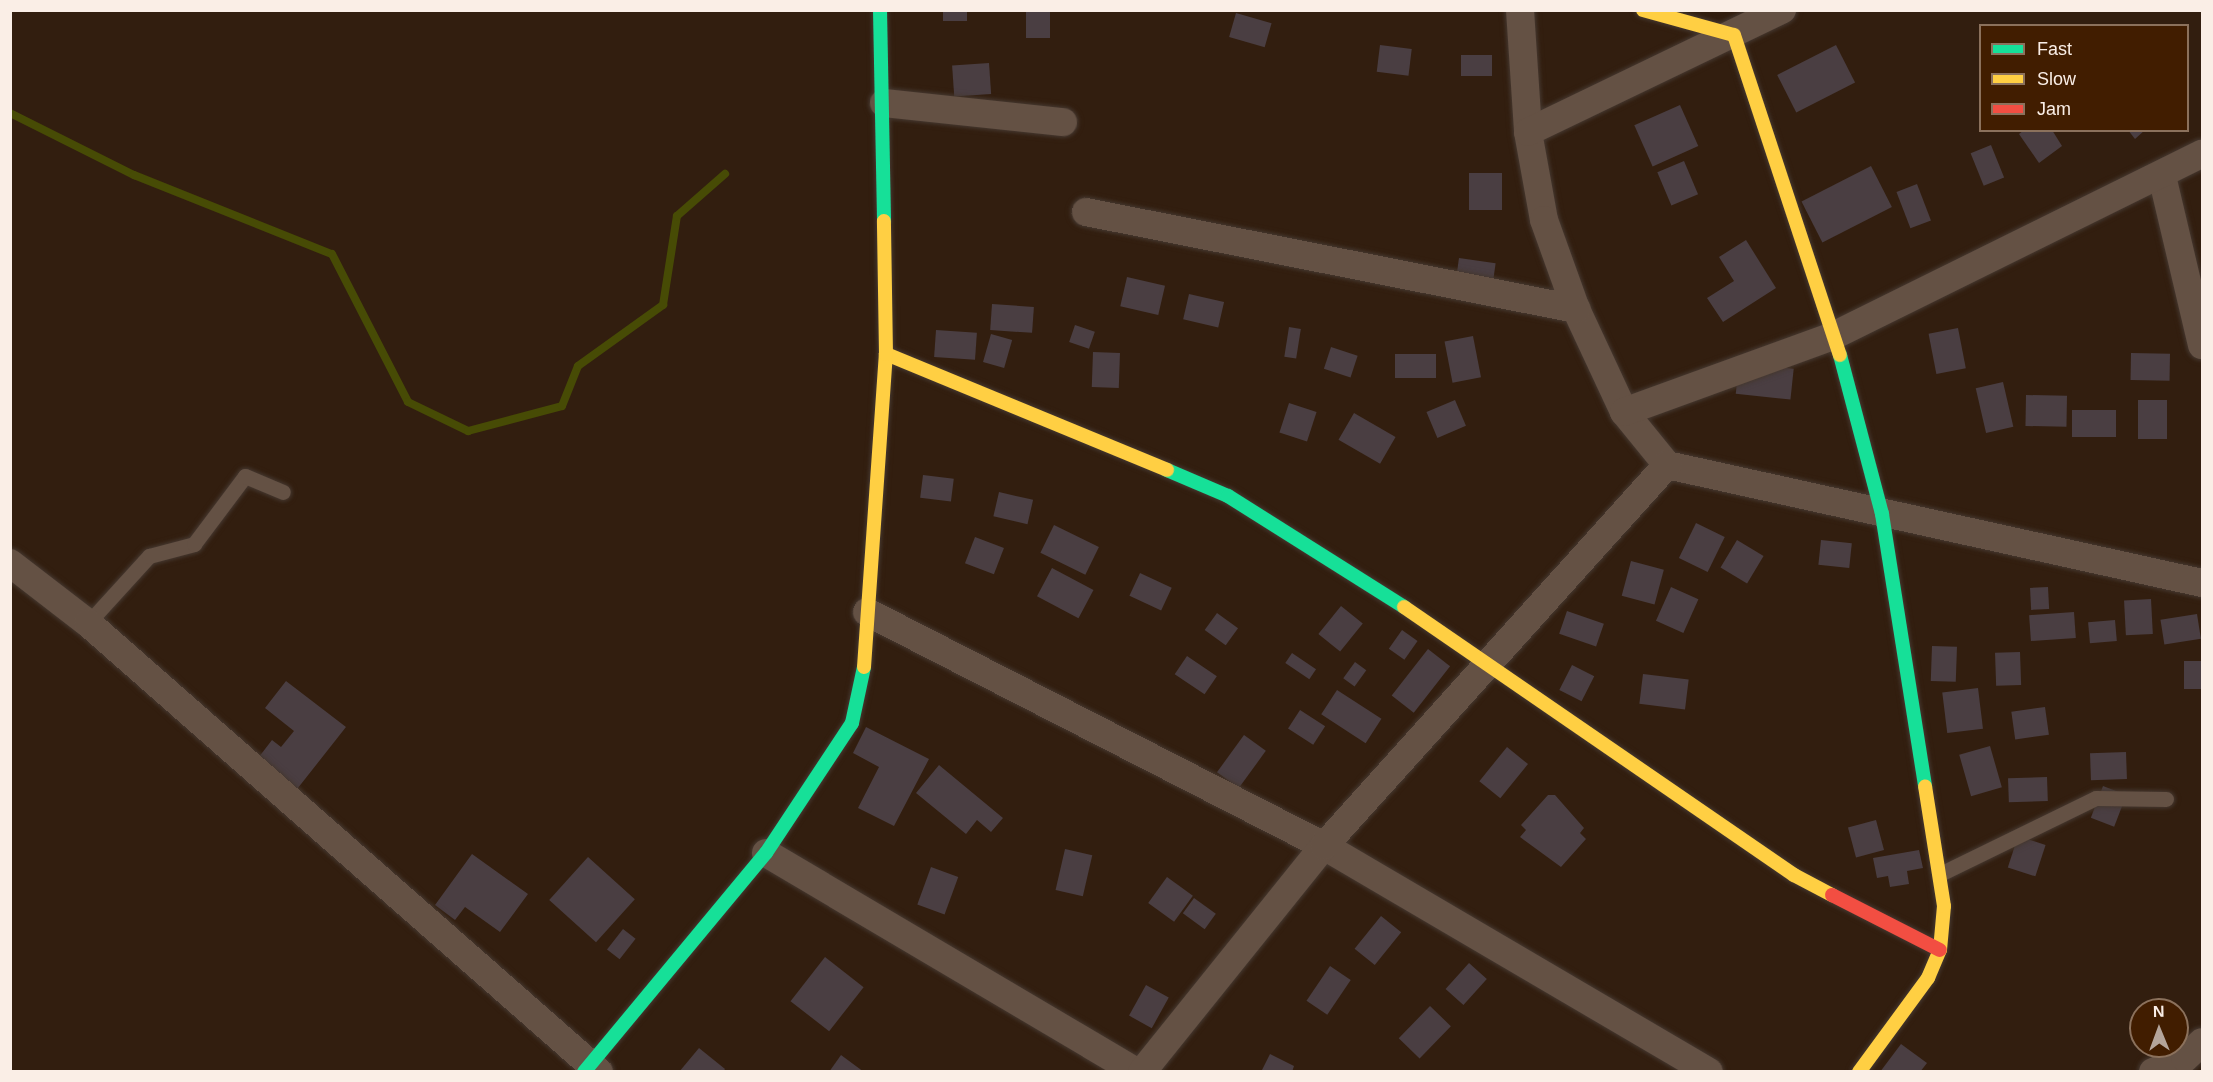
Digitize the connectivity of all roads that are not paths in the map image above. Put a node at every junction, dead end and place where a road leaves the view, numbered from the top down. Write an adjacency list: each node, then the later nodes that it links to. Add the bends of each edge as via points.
1 (880, 10): 6 (street)
2 (1520, 10): 8 (street)
3 (1643, 10): 5 (street)
4 (1782, 10): 5 (street)
5 (1734, 35): 8 (street); 13 (street)
6 (884, 102): 7 (street); 15 (street)
7 (1064, 122)
8 (1528, 132): 12 (street, via 1544,220)
9 (2202, 154): 10 (street)
10 (2162, 176): 13 (street); 14 (street)
11 (1086, 212): 12 (street)
12 (1576, 309): 16 (street)
13 (1835, 335): 16 (street); 19 (street)
14 (2202, 345)
15 (886, 354): 22 (street); 24 (street, via 1228,496)
16 (1624, 412): 17 (street)
17 (1666, 465): 19 (street); 24 (street)
18 (283, 492): 23 (lane, via 245,476 194,543 149,556)
19 (1882, 514): 21 (street); 28 (street)
20 (10, 563): 23 (street)
21 (2202, 583)
22 (867, 612): 26 (street); 27 (street, via 864,672 852,723)
23 (87, 623): 31 (street)
24 (1487, 660): 26 (street); 29 (street, via 1794,875)
25 (2166, 799): 28 (lane, via 2096,798)
26 (1324, 846): 33 (street); 34 (street)
27 (766, 853): 31 (street); 32 (street)
28 (1942, 873): 29 (street)
29 (1940, 950): 35 (street, via 1928,978)
30 (2202, 1042): 36 (street, via 2185,1058)
31 (591, 1069)
32 (1137, 1071)
33 (1142, 1071)
34 (1709, 1071)
35 (1859, 1071)
36 (2153, 1071)

